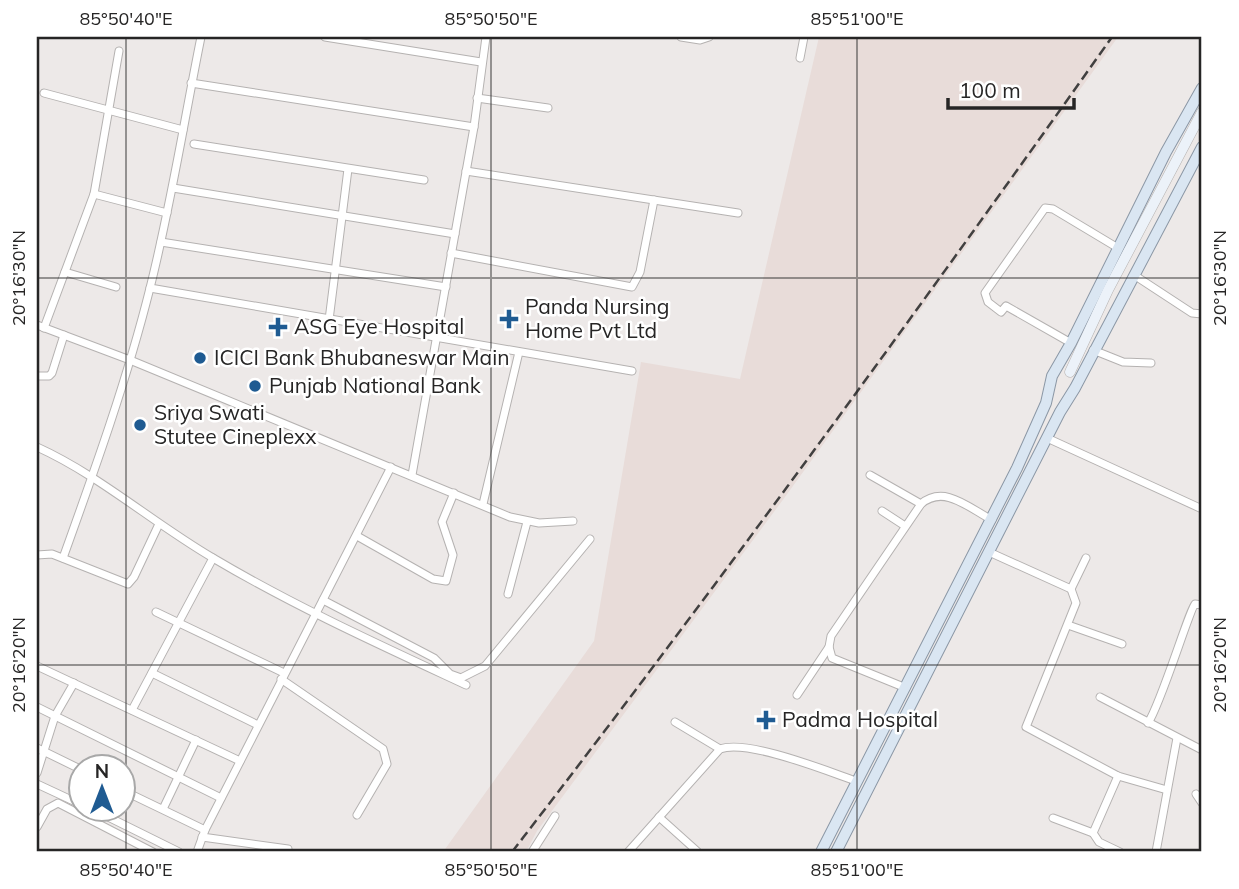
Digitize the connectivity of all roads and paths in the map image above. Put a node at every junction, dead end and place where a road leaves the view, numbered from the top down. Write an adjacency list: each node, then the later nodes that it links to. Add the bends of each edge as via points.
1 (201, 37): 10 (street)
2 (325, 37): 9 (street)
3 (486, 37): 9 (street)
4 (681, 37): 5 (street)
5 (709, 37)
6 (804, 37): 8 (street)
7 (119, 51): 15 (street)
8 (800, 58)
9 (481, 62): 13 (street)
10 (191, 83): 17 (street); 18 (street)
11 (1202, 88): 32 (main road)
12 (44, 93): 15 (street)
13 (477, 98): 14 (street); 17 (street)
14 (548, 108)
15 (109, 112): 18 (street); 25 (street)
16 (1202, 112): 51 (street)
17 (474, 127): 22 (street)
18 (183, 130): 24 (street)
19 (194, 144): 21 (street)
20 (1202, 147): 36 (main road)
21 (348, 169): 23 (street); 29 (street)
22 (466, 171): 26 (street); 30 (street)
23 (424, 180)
24 (173, 188): 27 (street); 29 (street)
25 (94, 194): 27 (street); 35 (street)
26 (654, 200): 28 (street); 33 (street, via 640,272 632,287)
27 (167, 213): 31 (street)
28 (738, 213)
29 (342, 215): 30 (street); 34 (street)
30 (455, 234): 33 (street)
31 (160, 242): 34 (street); 39 (street)
32 (1118, 248): 45 (main road); 45 (street, via 1045,208 985,293 988,302 1001,312 1006,306)
33 (451, 253): 38 (street)
34 (334, 269): 38 (street); 41 (street)
35 (65, 272): 37 (street); 42 (street)
36 (1134, 275): 40 (street, via 1192,313); 46 (main road)
37 (116, 287)
38 (446, 287): 44 (street)
39 (150, 288): 41 (street); 48 (street)
40 (1202, 314)
41 (328, 320): 44 (street)
42 (40, 327): 43 (street)
43 (64, 335): 48 (street); 52 (street, via 52,373)
44 (436, 339): 47 (street); 58 (street)
45 (1071, 343): 53 (main road)
46 (1093, 351): 49 (street, via 1123,362); 54 (main road)
47 (519, 352): 50 (street); 62 (street)
48 (130, 360): 57 (street); 60 (street)
49 (1151, 363)
50 (632, 371)
51 (1070, 372): 53 (main road); 54 (main road)
52 (37, 376)
53 (1052, 377): 54 (main road, via 1057,393); 66 (main road, via 1046,403)
54 (1073, 389): 55 (main road)
55 (1047, 438): 64 (street); 73 (main road)
56 (37, 447): 60 (street)
57 (391, 467): 58 (street); 71 (street)
58 (412, 475): 61 (street)
59 (870, 475): 63 (street)
60 (91, 478): 69 (street); 75 (street)
61 (454, 493): 62 (street); 71 (street, via 442,522 453,555 446,581 433,579)
62 (483, 504): 68 (street)
63 (921, 504): 66 (street, via 930,496 946,495); 70 (street)
64 (1202, 509)
65 (882, 511): 70 (street)
66 (992, 520): 93 (main road)
67 (573, 521): 68 (street)
68 (527, 522): 79 (street)
69 (159, 524): 75 (street, via 128,584); 76 (street)
70 (905, 526): 87 (street, via 836,627)
71 (357, 536): 80 (street)
72 (590, 539): 80 (street, via 485,666 461,678 434,658)
73 (989, 552): 78 (street); 138 (main road)
74 (37, 555): 75 (street, via 43,552)
75 (63, 558)
76 (212, 558): 83 (street); 84 (street)
77 (1086, 558): 78 (street)
78 (1071, 589): 85 (street, via 1076,603)
79 (508, 594)
80 (323, 600): 83 (street)
81 (1202, 605): 100 (street, via 1189,610 1170,673)
82 (156, 612): 84 (street)
83 (314, 614): 90 (street); 92 (street)
84 (181, 623): 89 (street); 90 (street)
85 (1068, 625): 86 (street); 110 (street, via 1026,727)
86 (1122, 644)
87 (829, 647): 93 (street, via 832,658); 94 (street)
88 (37, 666): 91 (street)
89 (152, 673): 97 (street); 101 (street)
90 (282, 676): 101 (street); 121 (street, via 383,749 387,764)
91 (74, 683): 97 (street); 98 (street)
92 (466, 685)
93 (906, 688): 112 (main road)
94 (797, 695)
95 (1100, 697): 100 (street)
96 (37, 707): 98 (street)
97 (132, 710): 103 (street)
98 (55, 716): 105 (street); 111 (street)
99 (675, 722): 104 (street)
100 (1148, 723): 102 (street)
101 (258, 725): 107 (street)
102 (1177, 738): 106 (street); 114 (street)
103 (196, 740): 107 (street); 111 (street)
104 (720, 749): 112 (street, via 750,749); 123 (street)
105 (41, 750): 108 (street); 109 (street)
106 (1202, 750)
107 (240, 761): 118 (street)
108 (66, 762)
109 (37, 773)
110 (1118, 776): 114 (street); 128 (street)
111 (177, 778): 118 (street); 120 (street)
112 (856, 781): 137 (main road)
113 (37, 784): 117 (street)
114 (1167, 790): 141 (street)
115 (1196, 794): 119 (street)
116 (136, 796): 120 (street)
117 (66, 797)
118 (221, 798): 127 (street)
119 (1202, 803)
120 (163, 809): 127 (street)
121 (357, 815)
122 (555, 816): 134 (street)
123 (659, 817): 135 (street); 136 (street)
124 (1053, 818): 128 (street)
125 (118, 822): 132 (street)
126 (37, 827): 131 (street, via 47,809 58,803)
127 (204, 833): 130 (street); 133 (street)
128 (1093, 833): 129 (street)
129 (1099, 842): 139 (street); 140 (street)
130 (288, 849)
131 (153, 852)
132 (179, 852)
133 (197, 852)
134 (532, 852)
135 (628, 852)
136 (698, 852)
137 (821, 852)
138 (836, 852)
139 (1095, 852)
140 (1120, 852)
141 (1156, 852)

